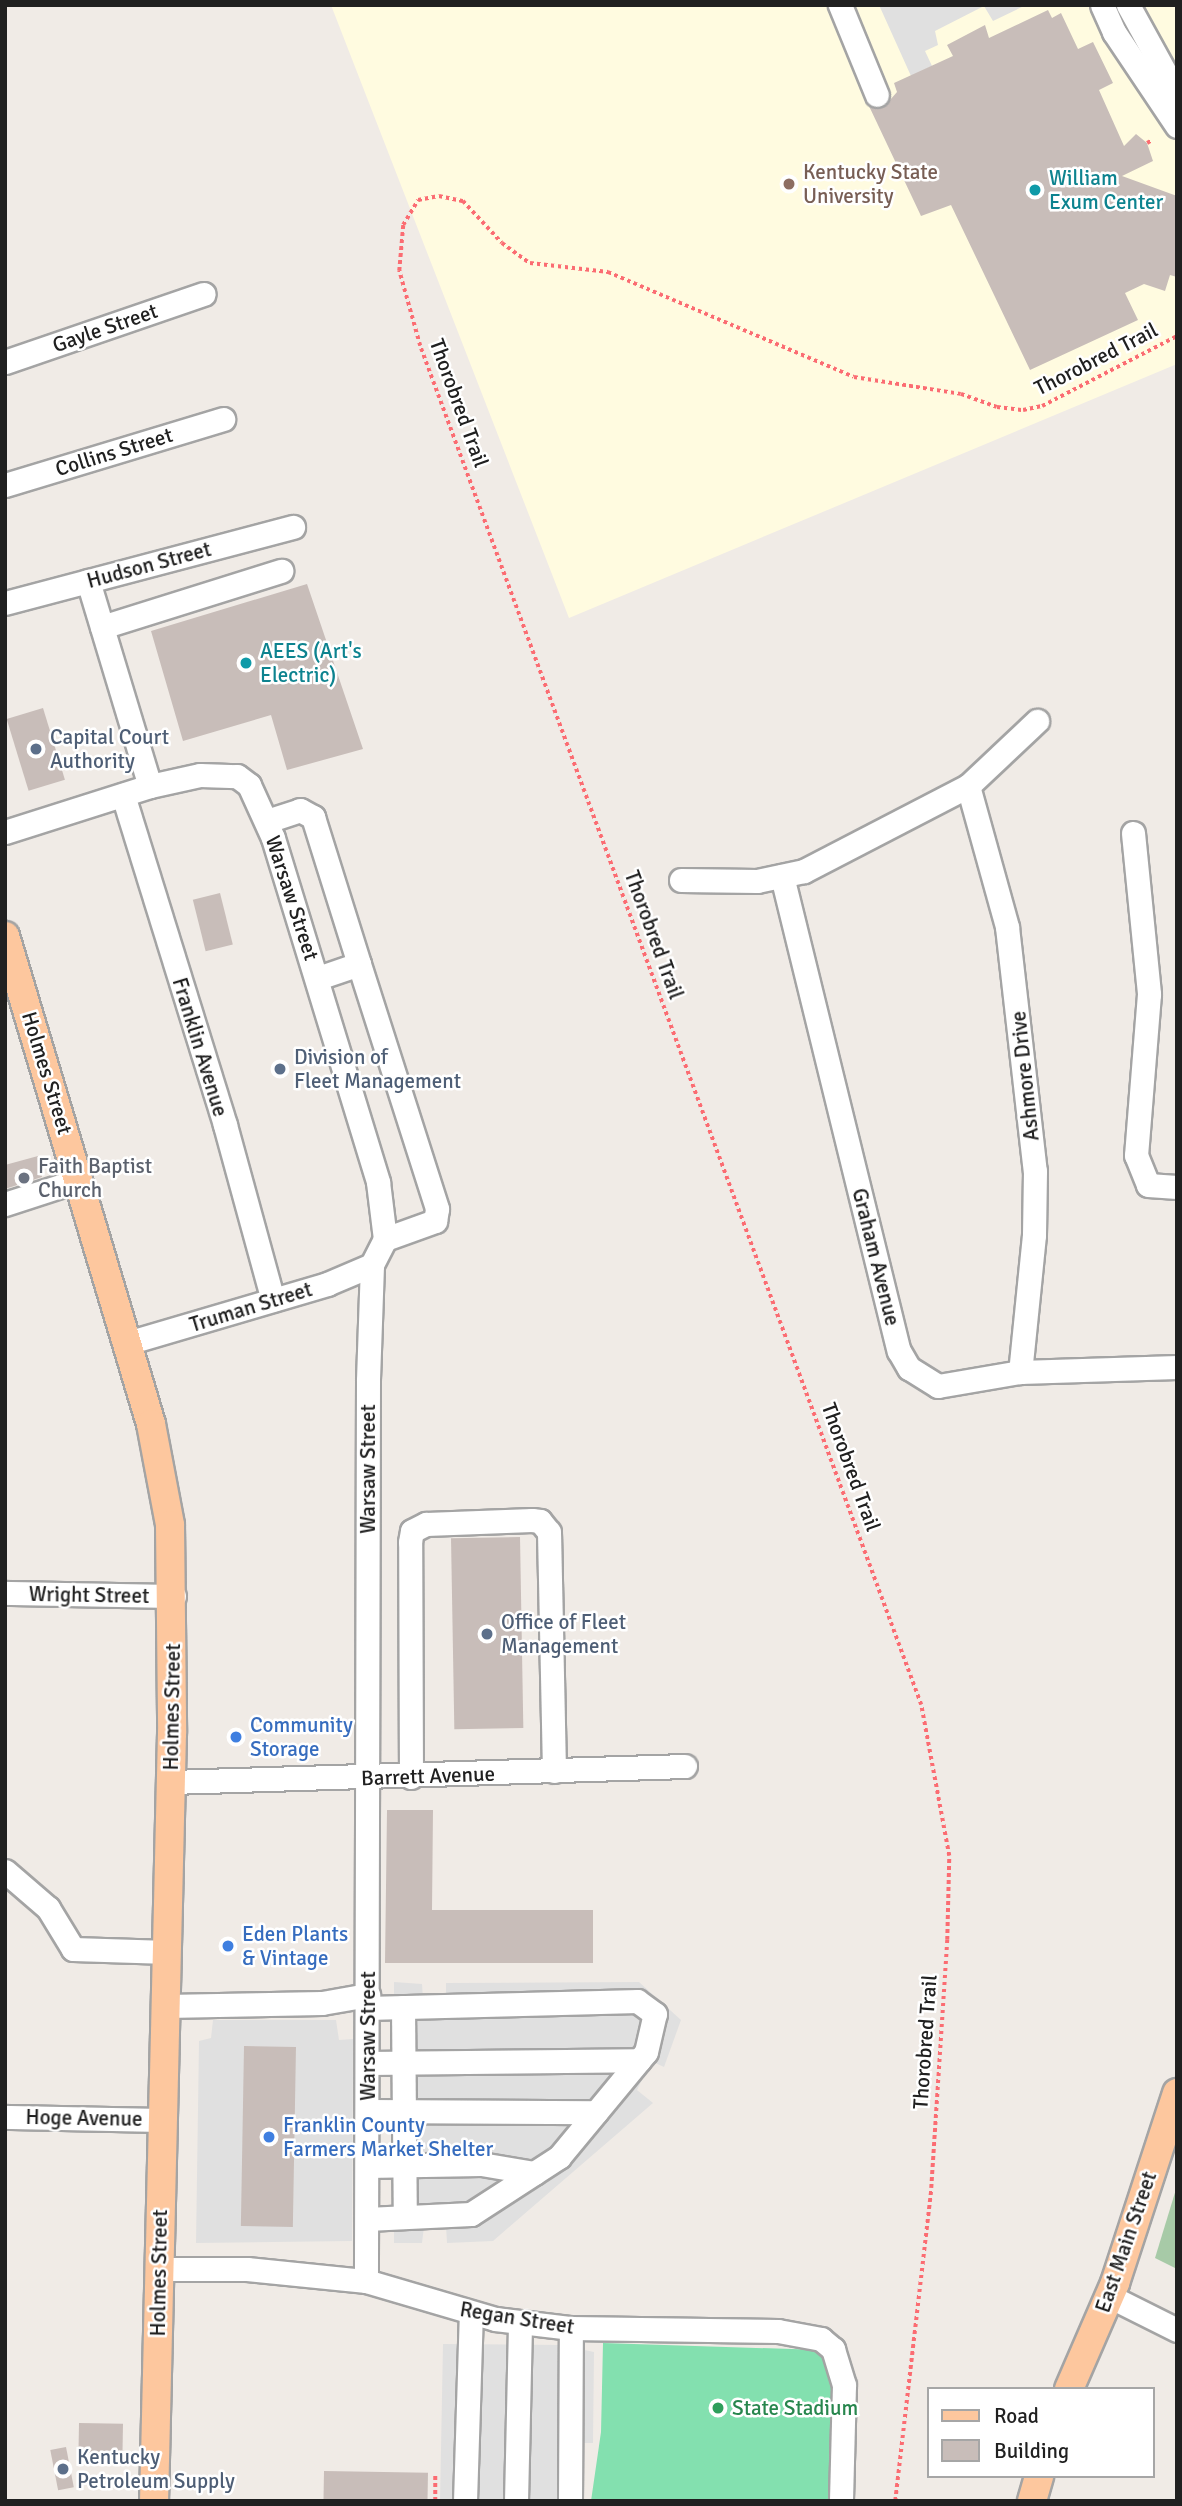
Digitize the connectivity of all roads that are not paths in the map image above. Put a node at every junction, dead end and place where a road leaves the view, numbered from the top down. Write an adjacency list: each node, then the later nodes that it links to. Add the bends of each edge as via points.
1 (840, 5): 5 (street)
2 (1102, 5): 6 (street, via 1114,32)
3 (1128, 5): 4 (street)
4 (1177, 94)
5 (877, 95)
6 (1177, 126)
7 (204, 295): 8 (street, Gayle Street)
8 (5, 362)
9 (223, 419): 10 (street, Collins Street)
10 (5, 485)
11 (293, 527): 13 (street, Hudson Street)
12 (281, 571): 15 (street)
13 (88, 581): 14 (street, Hudson Street); 15 (street)
14 (5, 603)
15 (102, 627): 17 (street)
16 (1037, 721): 18 (street)
17 (150, 786): 19 (street); 20 (street, Warsaw Street, via 200,775 237,776 259,798)
18 (968, 786): 23 (street, via 872,840 804,871); 36 (street, Ashmore Drive, via 1007,927 1035,1171 1034,1235)
19 (123, 795): 21 (street); 33 (street, Franklin Avenue, via 225,1125)
20 (267, 821): 26 (street, via 300,810 313,817); 27 (street, Warsaw Street)
21 (5, 832)
22 (1133, 833): 29 (street, via 1149,994 1136,1155 1149,1185)
23 (782, 876): 24 (street, via 757,881); 36 (street, Graham Avenue, via 899,1352 920,1379 938,1386)
24 (681, 880)
25 (5, 936): 28 (main road, Holmes Street)
26 (359, 964): 27 (street); 31 (street, via 437,1209 435,1221)
27 (318, 978): 31 (street, Warsaw Street, via 378,1182)
28 (79, 1180): 30 (street); 34 (main road, Holmes Street)
29 (1177, 1187)
30 (5, 1204)
31 (385, 1239): 32 (street, Warsaw Street)
32 (372, 1265): 33 (street, Truman Street); 42 (street, Warsaw Street, via 368,1381)
33 (273, 1300): 34 (street, Truman Street)
34 (127, 1343): 38 (main road, Holmes Street, via 166,1486)
35 (1177, 1367): 36 (street, Graham Avenue)
36 (1020, 1372)
37 (5, 1593): 38 (street, Wright Street)
38 (174, 1596): 43 (main road, Holmes Street)
39 (685, 1766): 40 (street, Barrett Avenue)
40 (554, 1771): 41 (street, Barrett Avenue); 41 (street, via 549,1532 540,1521 532,1520 426,1524 412,1531 410,1542)
41 (411, 1777): 42 (street, Barrett Avenue)
42 (370, 1778): 43 (street, Barrett Avenue); 46 (street, Warsaw Street)
43 (171, 1782): 45 (main road, Holmes Street)
44 (5, 1871): 45 (street, via 48,1908 73,1949)
45 (168, 1952): 47 (main road, Holmes Street)
46 (368, 2002): 47 (street); 48 (street); 51 (street, Warsaw Street)
47 (166, 2006): 57 (main road, Holmes Street)
48 (403, 2007): 49 (street, via 637,2001 654,2014); 50 (street)
49 (639, 2060): 50 (street); 55 (street)
50 (403, 2062): 51 (street); 53 (street)
51 (368, 2063): 54 (street, Warsaw Street)
52 (1177, 2093): 65 (main road, East Main Street)
53 (404, 2108): 54 (street); 55 (street); 58 (street)
54 (367, 2111): 59 (street, Warsaw Street)
55 (596, 2112): 60 (street, via 559,2157)
56 (5, 2117): 57 (street, Hoge Avenue)
57 (163, 2120): 63 (main road, Holmes Street)
58 (404, 2164): 59 (street); 60 (street, via 481,2164); 61 (street)
59 (367, 2166): 62 (street, Warsaw Street)
60 (534, 2173): 61 (street, via 471,2214)
61 (405, 2217): 62 (street)
62 (367, 2219): 64 (street, Warsaw Street)
63 (160, 2269): 64 (street, Regan Street, via 257,2270); 72 (main road, Holmes Street)
64 (366, 2281): 66 (street, Regan Street)
65 (1109, 2296): 69 (street); 70 (main road, East Main Street)
66 (471, 2313): 67 (street, Regan Street); 73 (street)
67 (520, 2322): 68 (street, Regan Street); 74 (street)
68 (571, 2328): 75 (street); 76 (street, Regan Street, via 778,2331 821,2339 833,2348 844,2385)
69 (1177, 2330)
70 (1070, 2387)
71 (1038, 2478): 77 (main road)
72 (154, 2501)
73 (465, 2501)
74 (516, 2501)
75 (570, 2501)
76 (841, 2501)
77 (1032, 2501)

